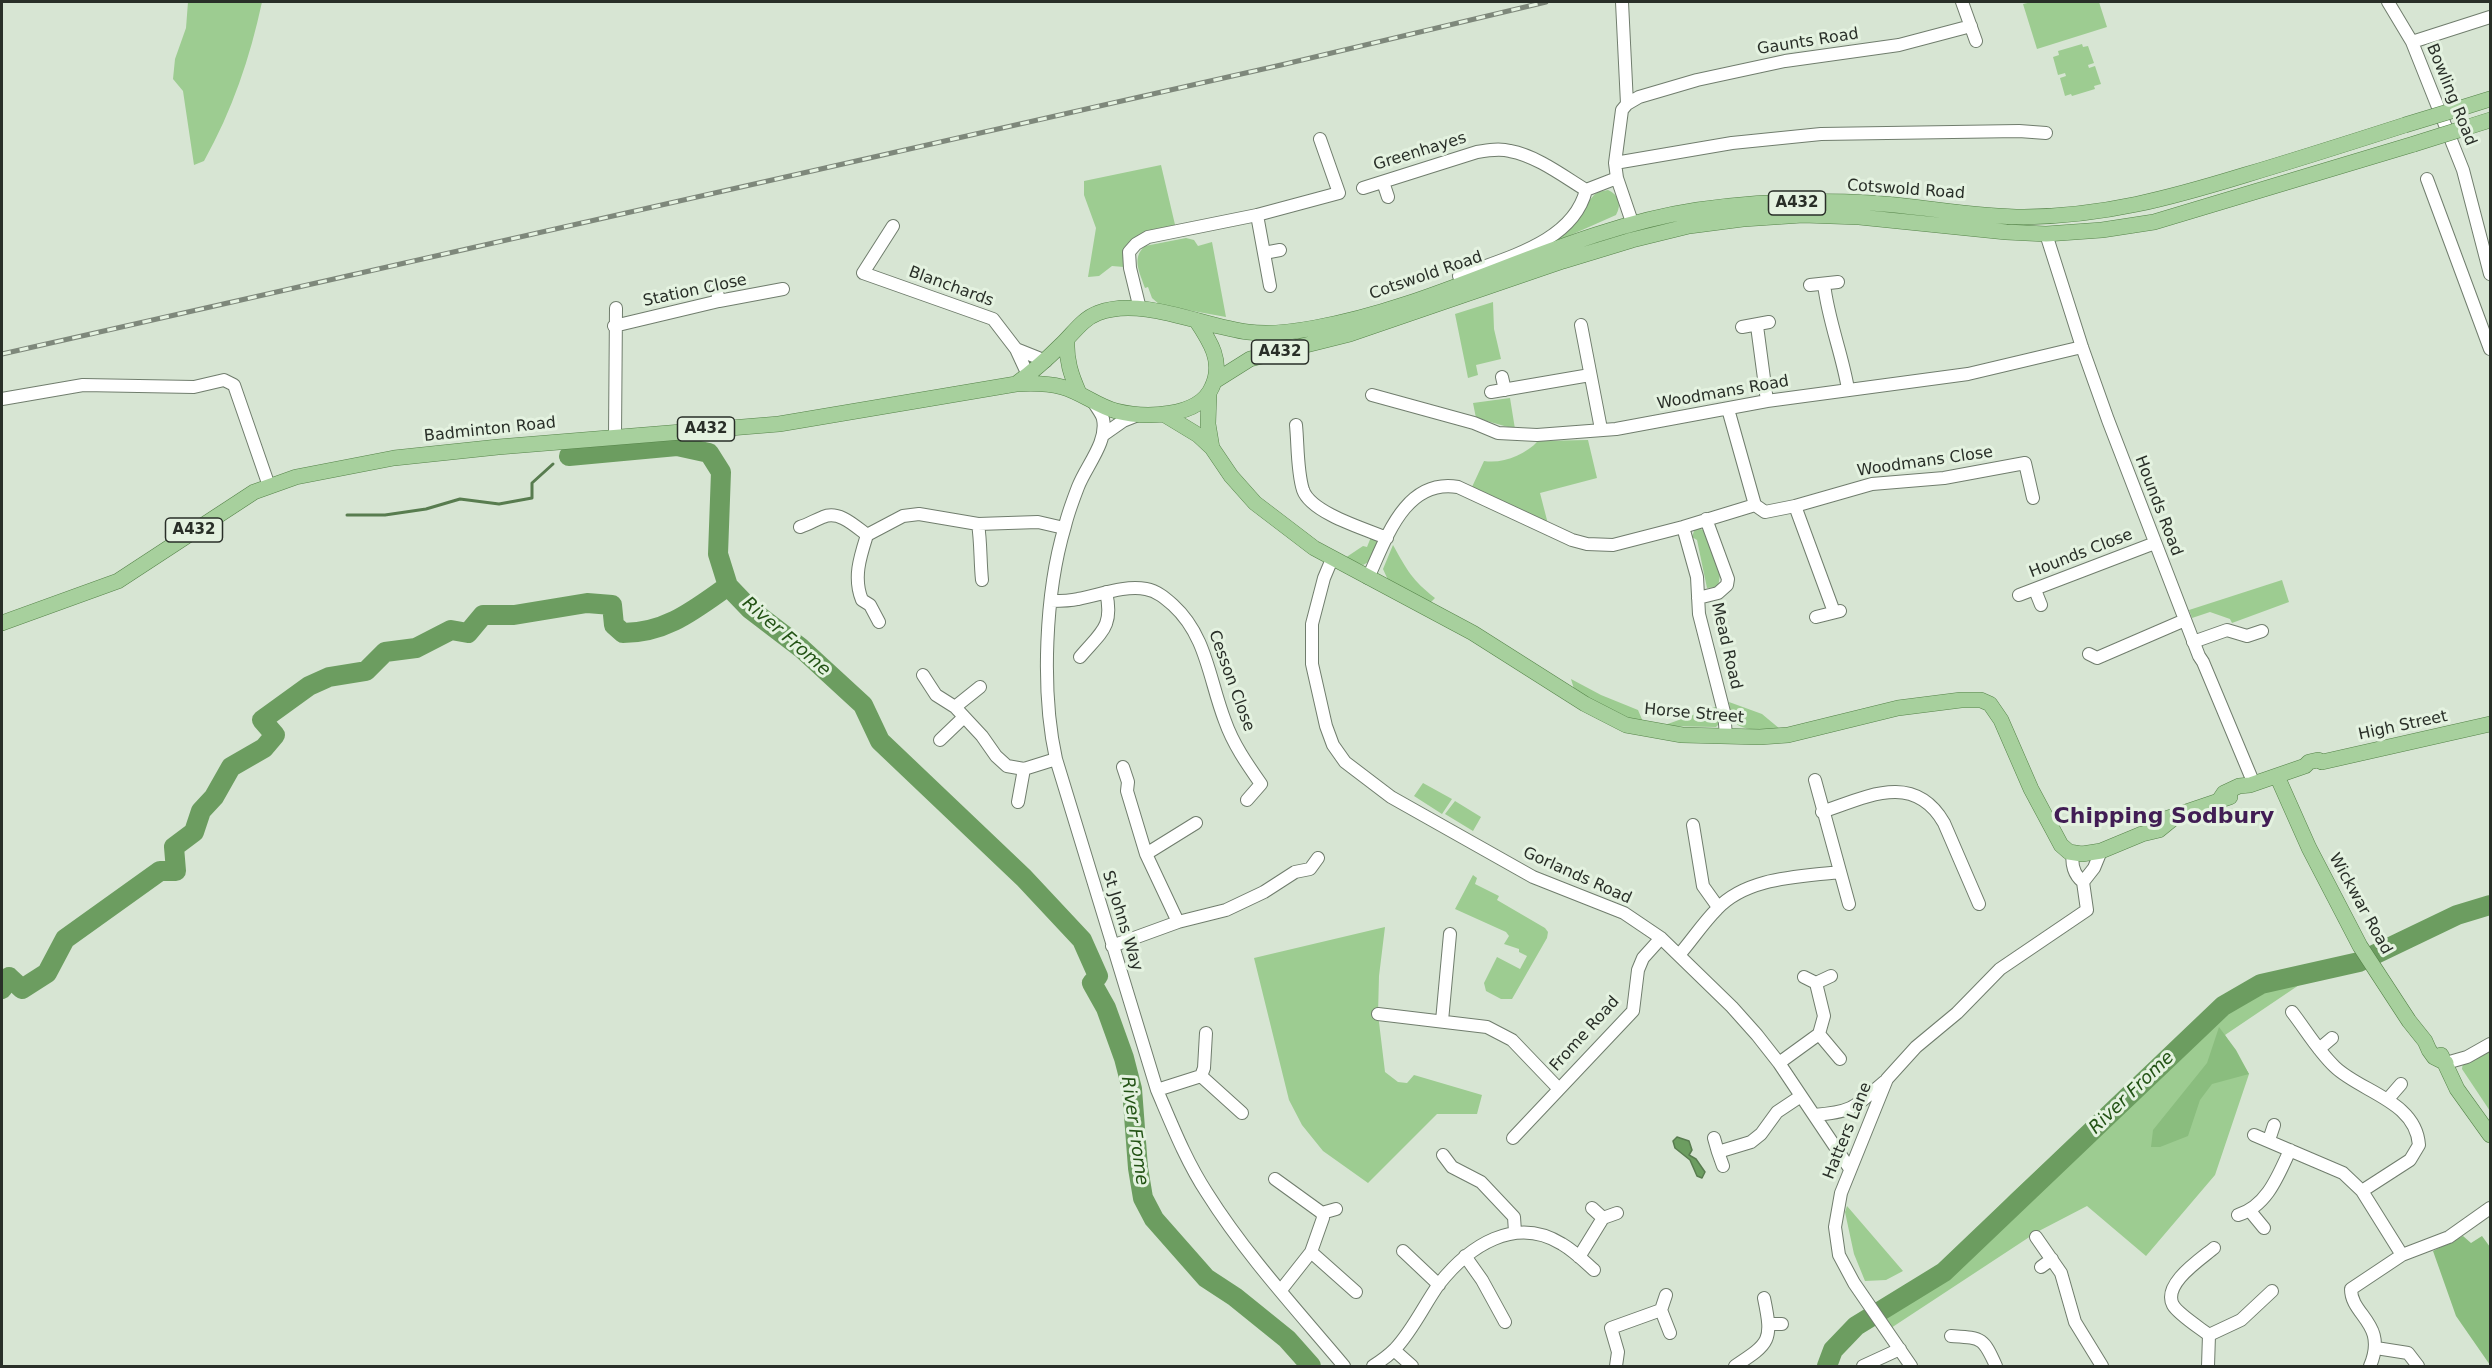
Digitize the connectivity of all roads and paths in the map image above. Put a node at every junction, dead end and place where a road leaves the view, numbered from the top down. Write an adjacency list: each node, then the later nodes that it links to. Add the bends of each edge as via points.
1 (1622, 2): 9 (street)
2 (1962, 2): 5 (street)
3 (2388, 2): 7 (street, Bowling Road)
4 (2490, 17): 7 (street)
5 (1971, 26): 6 (street); 9 (street, Gaunts Road, via 1899,45 1774,63 1697,80)
6 (1976, 41)
7 (2412, 42): 27 (street, Bowling Road, via 2463,170)
8 (2490, 99): 21 (main road, Cotswold Road / A432, bridge, via 2157,201 2093,213)
9 (1627, 104): 13 (street, via 1622,110)
10 (2490, 120): 24 (main road, Cotswold Road / A432, bridge, via 2154,222)
11 (2046, 134): 13 (street, via 1821,134 1732,142)
12 (1320, 139): 20 (street, via 1339,193)
13 (1615, 163): 14 (street)
14 (1617, 178): 18 (street); 22 (street)
15 (2427, 179): 47 (street)
16 (1383, 182): 17 (street, Greenhayes); 18 (street, Greenhayes, via 1477,152 1510,150 1530,157); 19 (street)
17 (1363, 188)
18 (1587, 190): 28 (street, Cotswold Road, via 1582,206 1565,226 1534,247)
19 (1388, 197)
20 (1257, 215): 26 (street); 37 (street, via 1148,237 1136,244 1129,252)
21 (2022, 217): 22 (main road, Cotswold Road / A432, via 1804,202 1696,210); 24 (main road, via 2042,224)
22 (1633, 225): 38 (main road, Cotswold Road / A432, via 1563,245 1421,298 1316,328 1273,334)
23 (893, 226): 46 (street, Blanchards, via 863,273 984,314 993,319)
24 (2046, 234): 45 (street, Hounds Road); 52 (main road, Cotswold Road / A432, via 1803,215 1689,226 1563,261 1350,334 1250,359)
25 (1280, 250): 26 (street)
26 (1264, 253): 33 (street)
27 (2490, 274)
28 (1460, 276)
29 (1838, 282): 30 (street)
30 (1824, 284): 31 (street); 53 (street)
31 (1810, 285)
32 (716, 286): 35 (street)
33 (1270, 286)
34 (783, 289): 35 (street, Station Close)
35 (719, 301): 41 (street, Station Close)
36 (616, 308): 41 (street)
37 (1140, 309): 38 (main road, A432); 44 (main road, A432, via 1116,308 1099,313 1084,321)
38 (1196, 320): 52 (main road, via 1215,352 1218,367)
39 (1769, 322): 42 (street)
40 (1581, 325): 49 (street)
41 (614, 326): 67 (street)
42 (1757, 326): 43 (street); 59 (street)
43 (1742, 327)
44 (1067, 340): 48 (main road, Badminton Road / A432); 56 (main road, via 1070,374)
45 (2082, 347): 53 (street, Woodmans Road, via 1968,374); 80 (street, Hounds Road)
46 (1016, 349): 48 (street); 51 (street, Blanchards)
47 (2490, 349)
48 (1046, 361): 51 (main road, Badminton Road / A432)
49 (1590, 375): 54 (street); 65 (street)
50 (1502, 377): 54 (street)
51 (1027, 381): 56 (main road, Badminton Road / A432); 67 (main road, Badminton Road / A432, via 779,424)
52 (1212, 387): 63 (main road, A432, via 1194,405); 68 (main road, Horse Street, via 1208,424)
53 (1848, 389): 59 (street, Woodmans Road)
54 (1505, 390): 55 (street)
55 (1491, 392)
56 (1079, 393): 60 (main road, A432)
57 (1372, 394): 65 (street, Woodmans Road, via 1498,433 1537,435)
58 (2, 399): 69 (street, via 83,385 194,387 224,380 234,385)
59 (1767, 401): 61 (street, Woodmans Road)
60 (1094, 403): 62 (main road, A432); 66 (street, via 1103,418)
61 (1728, 409): 65 (street, Woodmans Road); 71 (street)
62 (1140, 414): 63 (main road, A432); 66 (street)
63 (1164, 415): 68 (main road, Horse Street)
64 (1296, 425): 79 (street, via 1292,440 1307,499)
65 (1600, 429)
66 (1103, 435): 76 (street, St Johns Way, via 1078,486)
67 (615, 436): 69 (main road, Badminton Road / A432, via 394,458)
68 (1212, 448): 81 (main road, Horse Street, via 1255,503)
69 (269, 486): 93 (main road, Badminton Road / A432, via 216,515 118,581)
70 (2034, 498): 72 (street, Woodmans Close, via 2025,463 1944,478 1872,484)
71 (1755, 505): 72 (street, Woodmans Close, via 1765,512); 73 (street)
72 (1795, 506): 90 (street, via 1838,612)
73 (1706, 519): 77 (street); 87 (street, Mead Road, via 1728,579 1718,593)
74 (978, 524): 76 (street, via 1038,522); 78 (street, via 919,514 903,516); 83 (street)
75 (800, 527): 78 (street, via 822,517 839,516)
76 (1064, 528): 88 (street, St Johns Way)
77 (1683, 528): 79 (street, via 1613,545 1587,544 1448,486 1412,498); 87 (street, Mead Road)
78 (867, 535): 92 (street, via 857,577 862,600 870,605)
79 (1387, 538): 82 (street)
80 (2155, 543): 84 (street, Hounds Close); 91 (street, Hounds Road)
81 (1332, 559): 82 (main road, Horse Street); 128 (street, Gorlands Road, via 1312,624 1312,664 1326,726 1345,762 1391,796 1533,878 1624,913)
82 (1368, 578): 103 (main road, Horse Street, via 1473,633 1595,710 1626,725 1658,732)
83 (982, 579)
84 (2035, 590): 86 (street, Hounds Close); 89 (street)
85 (1106, 592): 88 (street, Cesson Close); 97 (street, via 1109,622); 111 (street, Cesson Close, via 1156,592 1195,630 1225,722 1261,784)
86 (2019, 595)
87 (1698, 598): 103 (street, Mead Road)
88 (1051, 601): 105 (street, St Johns Way, via 1049,728)
89 (2041, 605)
90 (1816, 616)
91 (2185, 620): 95 (street, Hounds Road); 96 (street, via 2109,654 2097,658)
92 (879, 622)
93 (2, 623)
94 (2262, 631): 95 (street, via 2247,636 2227,630)
95 (2193, 642): 110 (street, Hounds Road, via 2223,706)
96 (2089, 654)
97 (1080, 657)
98 (931, 680): 100 (street, via 936,694)
99 (980, 687): 100 (street)
100 (955, 707): 101 (street)
101 (964, 717): 104 (street); 107 (street, via 1002,762)
102 (2490, 724): 108 (main road, High Street, via 2322,762 2319,766 2305,766)
103 (1726, 736): 117 (main road, Horse Street, via 1788,735 1898,708 1985,701 2001,720 2058,840)
104 (940, 740)
105 (1056, 759): 107 (street); 129 (street, St Johns Way)
106 (1123, 767): 118 (street)
107 (1024, 769): 112 (street)
108 (2277, 776): 110 (main road, High Street); 144 (main road, Wickwar Road, via 2360,947 2425,1041)
109 (1815, 780): 113 (street)
110 (2252, 784): 116 (main road, High Street, via 2242,792 2155,821 2142,834)
111 (1247, 800)
112 (1018, 802)
113 (1822, 812): 120 (street); 123 (street, via 1880,792 1923,798 1939,813)
114 (1196, 823): 118 (street)
115 (1693, 825): 124 (street, via 1703,886)
116 (2101, 851): 117 (main road, High Street); 121 (street)
117 (2073, 853): 121 (street, Horse Street, via 2073,867)
118 (1146, 854): 126 (street)
119 (1318, 858): 126 (street, via 1310,869 1295,872 1246,902)
120 (1839, 872): 122 (street); 124 (street, via 1776,879 1752,887)
121 (2083, 882): 125 (street, Horse Street)
122 (1849, 904)
123 (1979, 904)
124 (1718, 907): 130 (street)
125 (2088, 908): 146 (street, Hatters Lane, via 2000,969)
126 (1178, 922): 129 (street)
127 (1450, 934): 136 (street)
128 (1660, 938): 130 (street, Gorlands Road); 148 (street, Frome Road, via 1638,970 1633,1011)
129 (1112, 946): 149 (street, St Johns Way)
130 (1678, 955): 143 (street, Gorlands Road, via 1732,1007)
131 (1831, 976): 133 (street)
132 (1804, 977): 133 (street)
133 (1816, 983): 138 (street, via 1824,1016)
134 (2292, 1012): 141 (street)
135 (1378, 1014): 136 (street, Frome Road)
136 (1442, 1020): 148 (street, Frome Road, via 1487,1027 1512,1040)
137 (1206, 1034): 145 (street)
138 (1819, 1034): 142 (street); 143 (street)
139 (2332, 1038): 141 (street)
140 (2487, 1046): 144 (street)
141 (2319, 1049): 151 (street, via 2349,1079)
142 (1840, 1059)
143 (1779, 1063): 150 (street, Gorlands Road)
144 (2446, 1063): 156 (main road, Wickwar Road, via 2457,1089)
145 (1201, 1076): 149 (street); 152 (street)
146 (1887, 1079): 153 (street, via 1852,1108); 164 (street, Hatters Lane)
147 (2401, 1084): 151 (street)
148 (1558, 1088): 157 (street, Frome Road)
149 (1157, 1090): 188 (street, St Johns Way, via 1205,1191 1228,1226)
150 (1801, 1096): 153 (street, Gorlands Road); 161 (street, via 1777,1112 1751,1142)
151 (2388, 1099): 166 (street, via 2417,1132 2419,1145 2410,1160)
152 (1242, 1113)
153 (1814, 1115): 164 (street, Gorlands Road)
154 (2274, 1125): 159 (street)
155 (2254, 1135): 159 (street)
156 (2490, 1135)
157 (1513, 1138)
158 (1714, 1138): 161 (street)
159 (2269, 1140): 160 (street)
160 (2290, 1150): 166 (street, via 2343,1173); 174 (street, via 2274,1185 2244,1213)
161 (1718, 1152): 163 (street)
162 (1443, 1155): 175 (street, via 1452,1167 1481,1182 1514,1217)
163 (1723, 1166)
164 (1850, 1169): 198 (street, Hatters Lane, via 1834,1227 1839,1255)
165 (1275, 1179): 170 (street)
166 (2362, 1191): 181 (street)
167 (1592, 1208): 172 (street)
168 (2490, 1208): 173 (street)
169 (1336, 1209): 170 (street)
170 (1322, 1213): 180 (street)
171 (1617, 1213): 172 (street)
172 (1603, 1218): 183 (street)
173 (2465, 1224): 176 (street); 181 (street, via 2449,1237)
174 (2264, 1228)
175 (1515, 1232): 182 (street, via 1491,1239); 183 (street, via 1552,1239)
176 (2474, 1236)
177 (2036, 1237): 184 (street)
178 (2214, 1248): 196 (street, via 2173,1285 2171,1296 2174,1306)
179 (1403, 1251): 187 (street)
180 (1311, 1252): 188 (street); 189 (street)
181 (2402, 1255): 199 (street, via 2351,1289 2352,1298 2370,1324)
182 (1465, 1256): 187 (street); 194 (street)
183 (1579, 1257): 186 (street)
184 (2052, 1259): 185 (street); 209 (street, via 2066,1283 2075,1322)
185 (2041, 1267)
186 (1594, 1270)
187 (1439, 1285): 200 (street)
188 (1281, 1290): 201 (street, St Johns Way)
189 (1356, 1292)
190 (2271, 1292): 196 (street, via 2241,1320)
191 (1666, 1295): 193 (street)
192 (1764, 1298): 205 (street, via 1776,1324 1760,1350)
193 (1661, 1310): 195 (street); 204 (street, via 1611,1328 1618,1353)
194 (1504, 1322)
195 (1670, 1333)
196 (2209, 1335): 210 (street)
197 (1951, 1336): 208 (street, via 1983,1341)
198 (1900, 1348): 206 (street); 207 (street, Hatters Lane)
199 (2376, 1348): 211 (street); 212 (street, via 2408,1353)
200 (1394, 1350): 202 (street); 203 (street)
201 (1344, 1366)
202 (1373, 1366)
203 (1412, 1366)
204 (1616, 1366)
205 (1735, 1366)
206 (1863, 1366)
207 (1911, 1366)
208 (1996, 1366)
209 (2102, 1366)
210 (2208, 1366)
211 (2370, 1366)
212 (2418, 1366)

